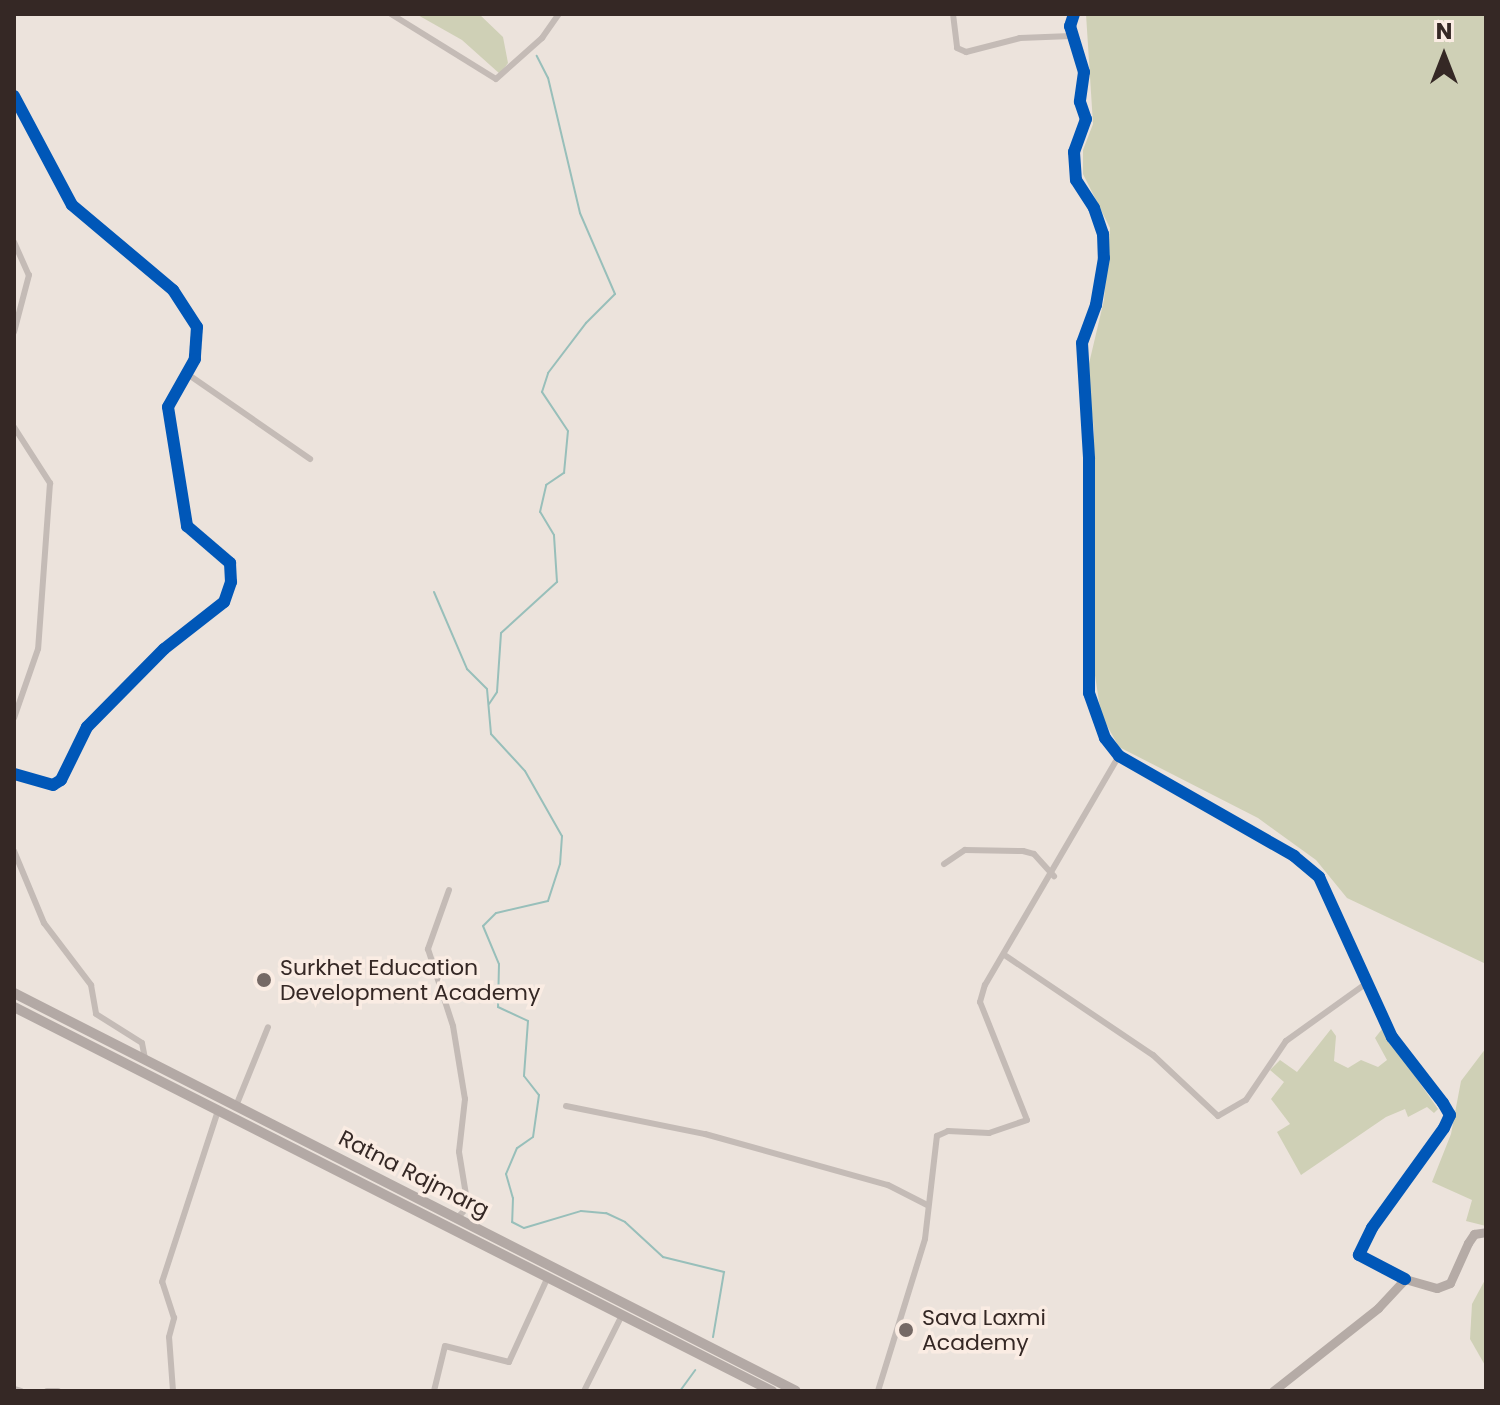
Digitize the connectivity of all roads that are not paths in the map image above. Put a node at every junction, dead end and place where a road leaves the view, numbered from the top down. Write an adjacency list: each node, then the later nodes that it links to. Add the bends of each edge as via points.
1 (391, 14): 2 (street, via 496,79 537,44)
2 (559, 14)
3 (953, 14): 5 (street, via 957,48 966,52 1020,38)
4 (1074, 14): 5 (street)
5 (1071, 36): 13 (street, via 1084,72 1080,102 1086,119 1074,152 1076,180 1103,234 1096,305 1082,343 1089,459 1089,693 1105,738)
6 (14, 96): 9 (street, via 72,205 162,279 191,313 200,341)
7 (14, 242): 8 (street, via 29,275)
8 (14, 332)
9 (186, 373): 11 (street); 14 (street, via 168,407 187,526 230,563 224,602 111,700 87,727 61,780 53,785)
10 (14, 427): 12 (street, via 50,483 38,649)
11 (310, 459)
12 (14, 718)
13 (1119, 756): 17 (street); 20 (street, via 1294,856 1319,877)
14 (14, 774)
15 (14, 851): 24 (street, via 44,923 91,985 96,1014 142,1043)
16 (944, 864): 17 (street, via 965,850 1023,851 1034,854)
17 (1054, 876): 19 (street)
18 (449, 890): 29 (street, via 428,949 453,1026 465,1099 459,1152 468,1207)
19 (1006, 956): 20 (street, via 1153,1055 1218,1116 1246,1100 1286,1041); 28 (street, via 980,1002 1027,1120 989,1133 948,1131 937,1136)
20 (1368, 982): 32 (street, via 1392,1037 1450,1115 1359,1255)
21 (14, 993): 24 (main road, Ratna Rajmarg)
22 (14, 1007): 27 (main road, Ratna Rajmarg)
23 (268, 1027): 25 (street)
24 (145, 1059): 25 (main road, Ratna Rajmarg)
25 (236, 1106): 29 (main road, Ratna Rajmarg)
26 (566, 1106): 28 (street, via 705,1134 888,1185)
27 (217, 1114): 31 (main road, Ratna Rajmarg); 38 (street, via 162,1282 174,1318 169,1337)
28 (927, 1205): 43 (street, via 925,1239)
29 (457, 1218): 42 (main road, Ratna Rajmarg)
30 (1486, 1232): 32 (street, via 1474,1234 1445,1287)
31 (548, 1277): 33 (main road, Ratna Rajmarg); 39 (street, via 509,1362 445,1346)
32 (1405, 1279): 44 (street, via 1378,1308)
33 (622, 1315): 40 (street); 41 (main road, Ratna Rajmarg)
34 (14, 1389): 35 (street)
35 (21, 1391)
36 (47, 1391): 37 (street)
37 (58, 1391)
38 (173, 1391)
39 (434, 1391)
40 (584, 1391)
41 (772, 1391)
42 (796, 1391)
43 (878, 1391)
44 (1273, 1391)

